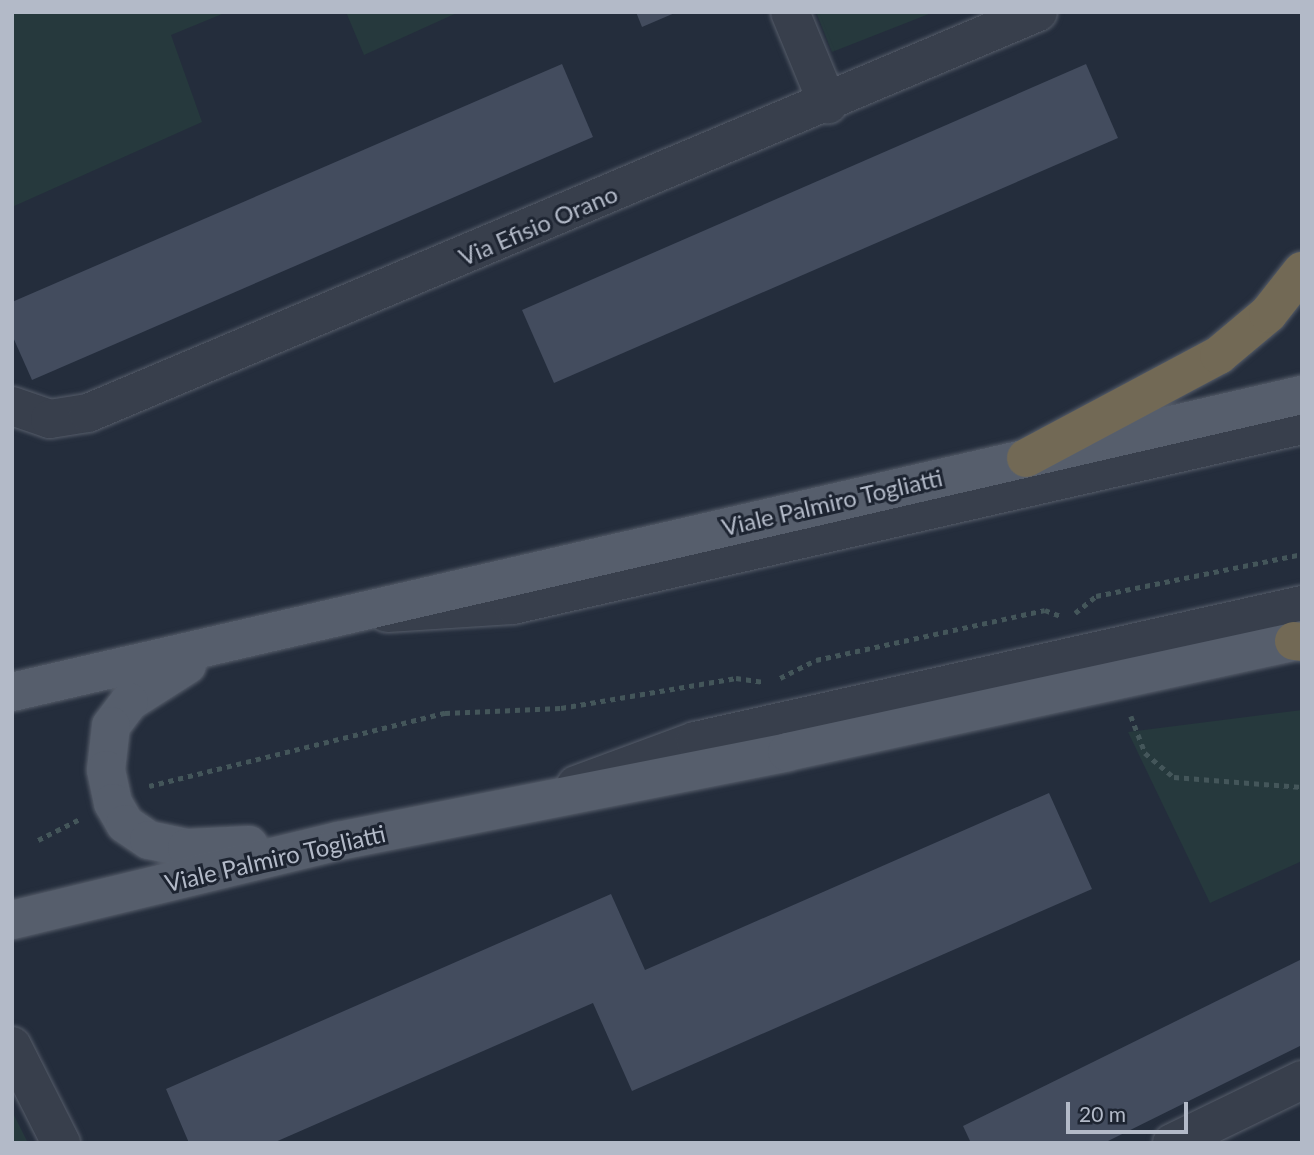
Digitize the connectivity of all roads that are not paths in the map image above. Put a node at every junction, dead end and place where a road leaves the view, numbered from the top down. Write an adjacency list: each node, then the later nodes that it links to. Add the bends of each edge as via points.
1 (790, 12): 3 (street)
2 (1038, 12): 3 (street, Via Efisio Orano)
3 (828, 103): 6 (street, Via Efisio Orano, via 88,413)
4 (1302, 271): 8 (highway, via 1268,314 1219,355)
5 (1302, 395): 8 (main road, Viale Palmiro Togliatti)
6 (23, 412)
7 (1302, 425): 9 (street, Viale Palmiro Togliatti, via 513,605)
8 (1026, 458): 9 (main road, Viale Palmiro Togliatti)
9 (364, 613): 11 (main road, Viale Palmiro Togliatti)
10 (1300, 632): 13 (main road, Viale Palmiro Togliatti, via 1122,679); 13 (street, Viale Palmiro Togliatti, via 695,741)
11 (213, 649): 12 (main road, Viale Palmiro Togliatti); 14 (main road, via 148,688 117,716 106,751 113,803 136,833 166,845)
12 (12, 692)
13 (539, 801): 14 (main road, Viale Palmiro Togliatti)
14 (339, 841): 15 (main road, Viale Palmiro Togliatti)
15 (12, 920)
16 (12, 1046): 18 (street)
17 (1302, 1080): 19 (street)
18 (61, 1143)
19 (1172, 1143)

